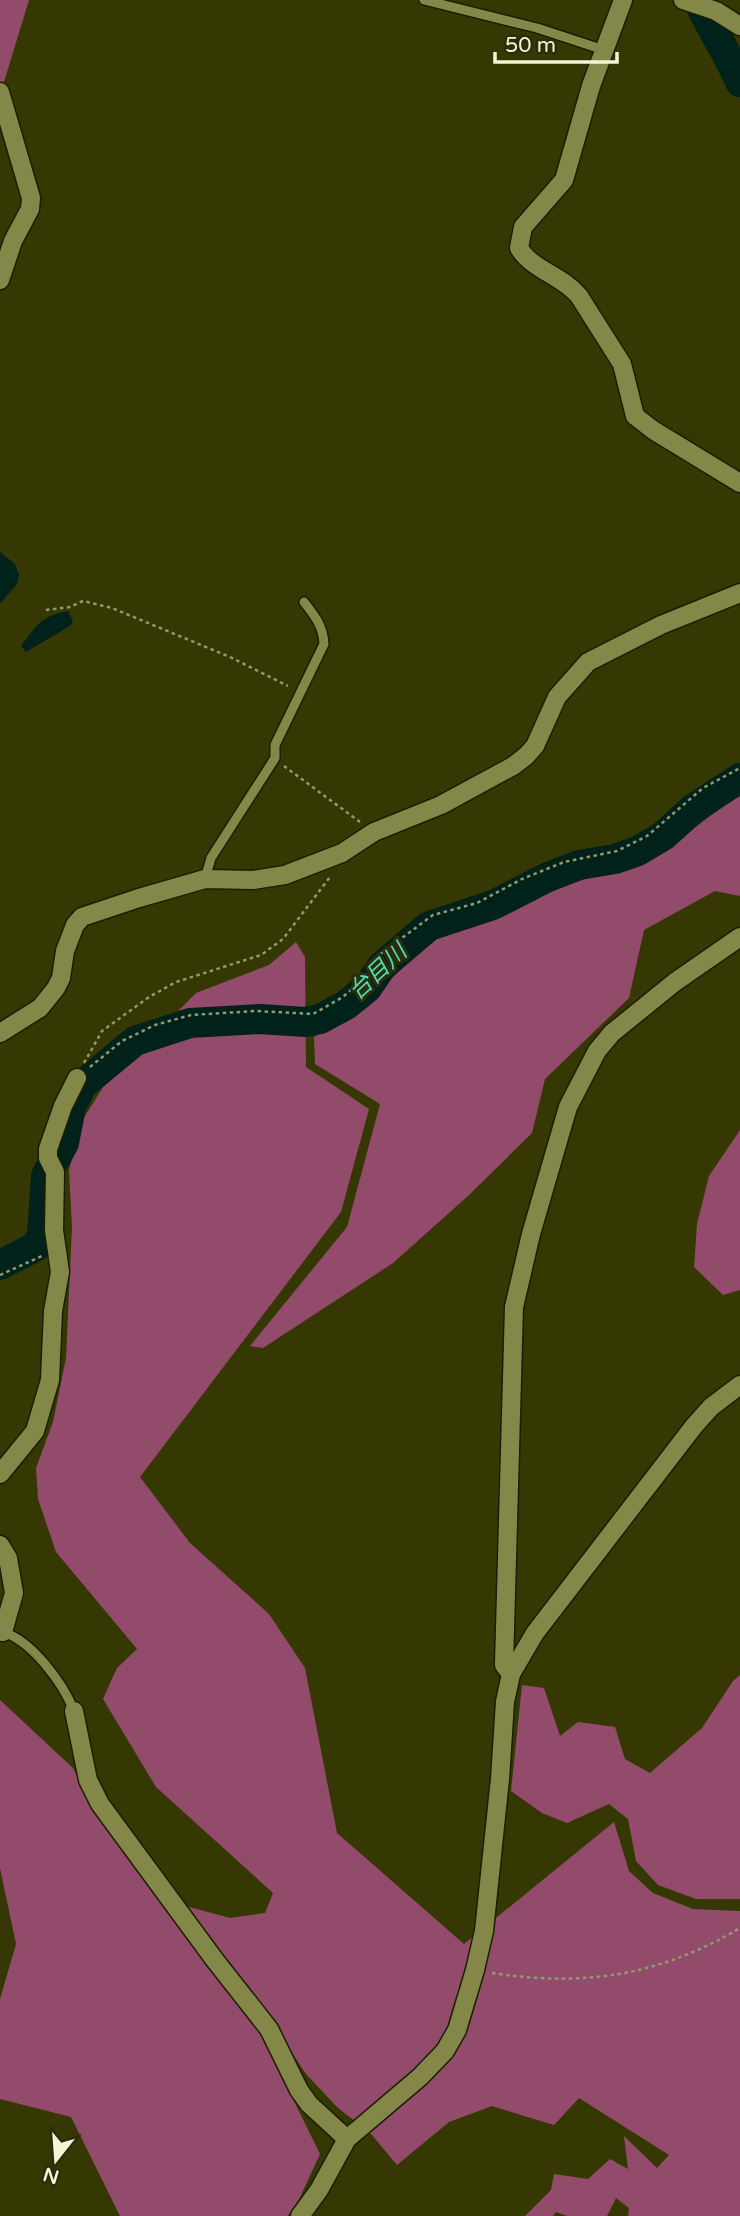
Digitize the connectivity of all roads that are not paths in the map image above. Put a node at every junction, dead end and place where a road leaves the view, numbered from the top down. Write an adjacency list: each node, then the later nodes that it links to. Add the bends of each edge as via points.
1 (424, 0): 5 (lane)
2 (623, 0): 5 (street)
3 (693, 4): 4 (street)
4 (740, 26)
5 (604, 50): 8 (street, via 565,180 523,227 519,248 579,296 622,365 635,416)
6 (0, 92): 7 (street, via 31,198)
7 (0, 280)
8 (740, 483)
9 (740, 593): 11 (street, via 661,625 588,662 557,697 526,756 441,806 285,875)
10 (304, 602): 11 (lane, via 320,623 324,644 275,745 275,758 211,858)
11 (205, 880): 13 (street, via 82,917 65,951 57,988 40,1008)
12 (740, 937): 19 (street, via 612,1033 597,1051 568,1107 514,1307 503,1665)
13 (0, 1032)
14 (77, 1078): 16 (street, via 48,1149 60,1272 52,1311 50,1380 35,1432)
15 (740, 1385): 19 (street, via 694,1426 546,1617)
16 (0, 1474)
17 (0, 1545): 18 (street, via 8,1558 14,1593)
18 (3, 1632): 20 (lane, via 19,1638 36,1655 67,1694)
19 (511, 1674): 21 (street, via 491,1884 475,1970 457,2030 445,2051 420,2077)
20 (74, 1711): 21 (street, via 88,1780 100,1804 269,2029 299,2091)
21 (347, 2139): 22 (street)
22 (300, 2216)

